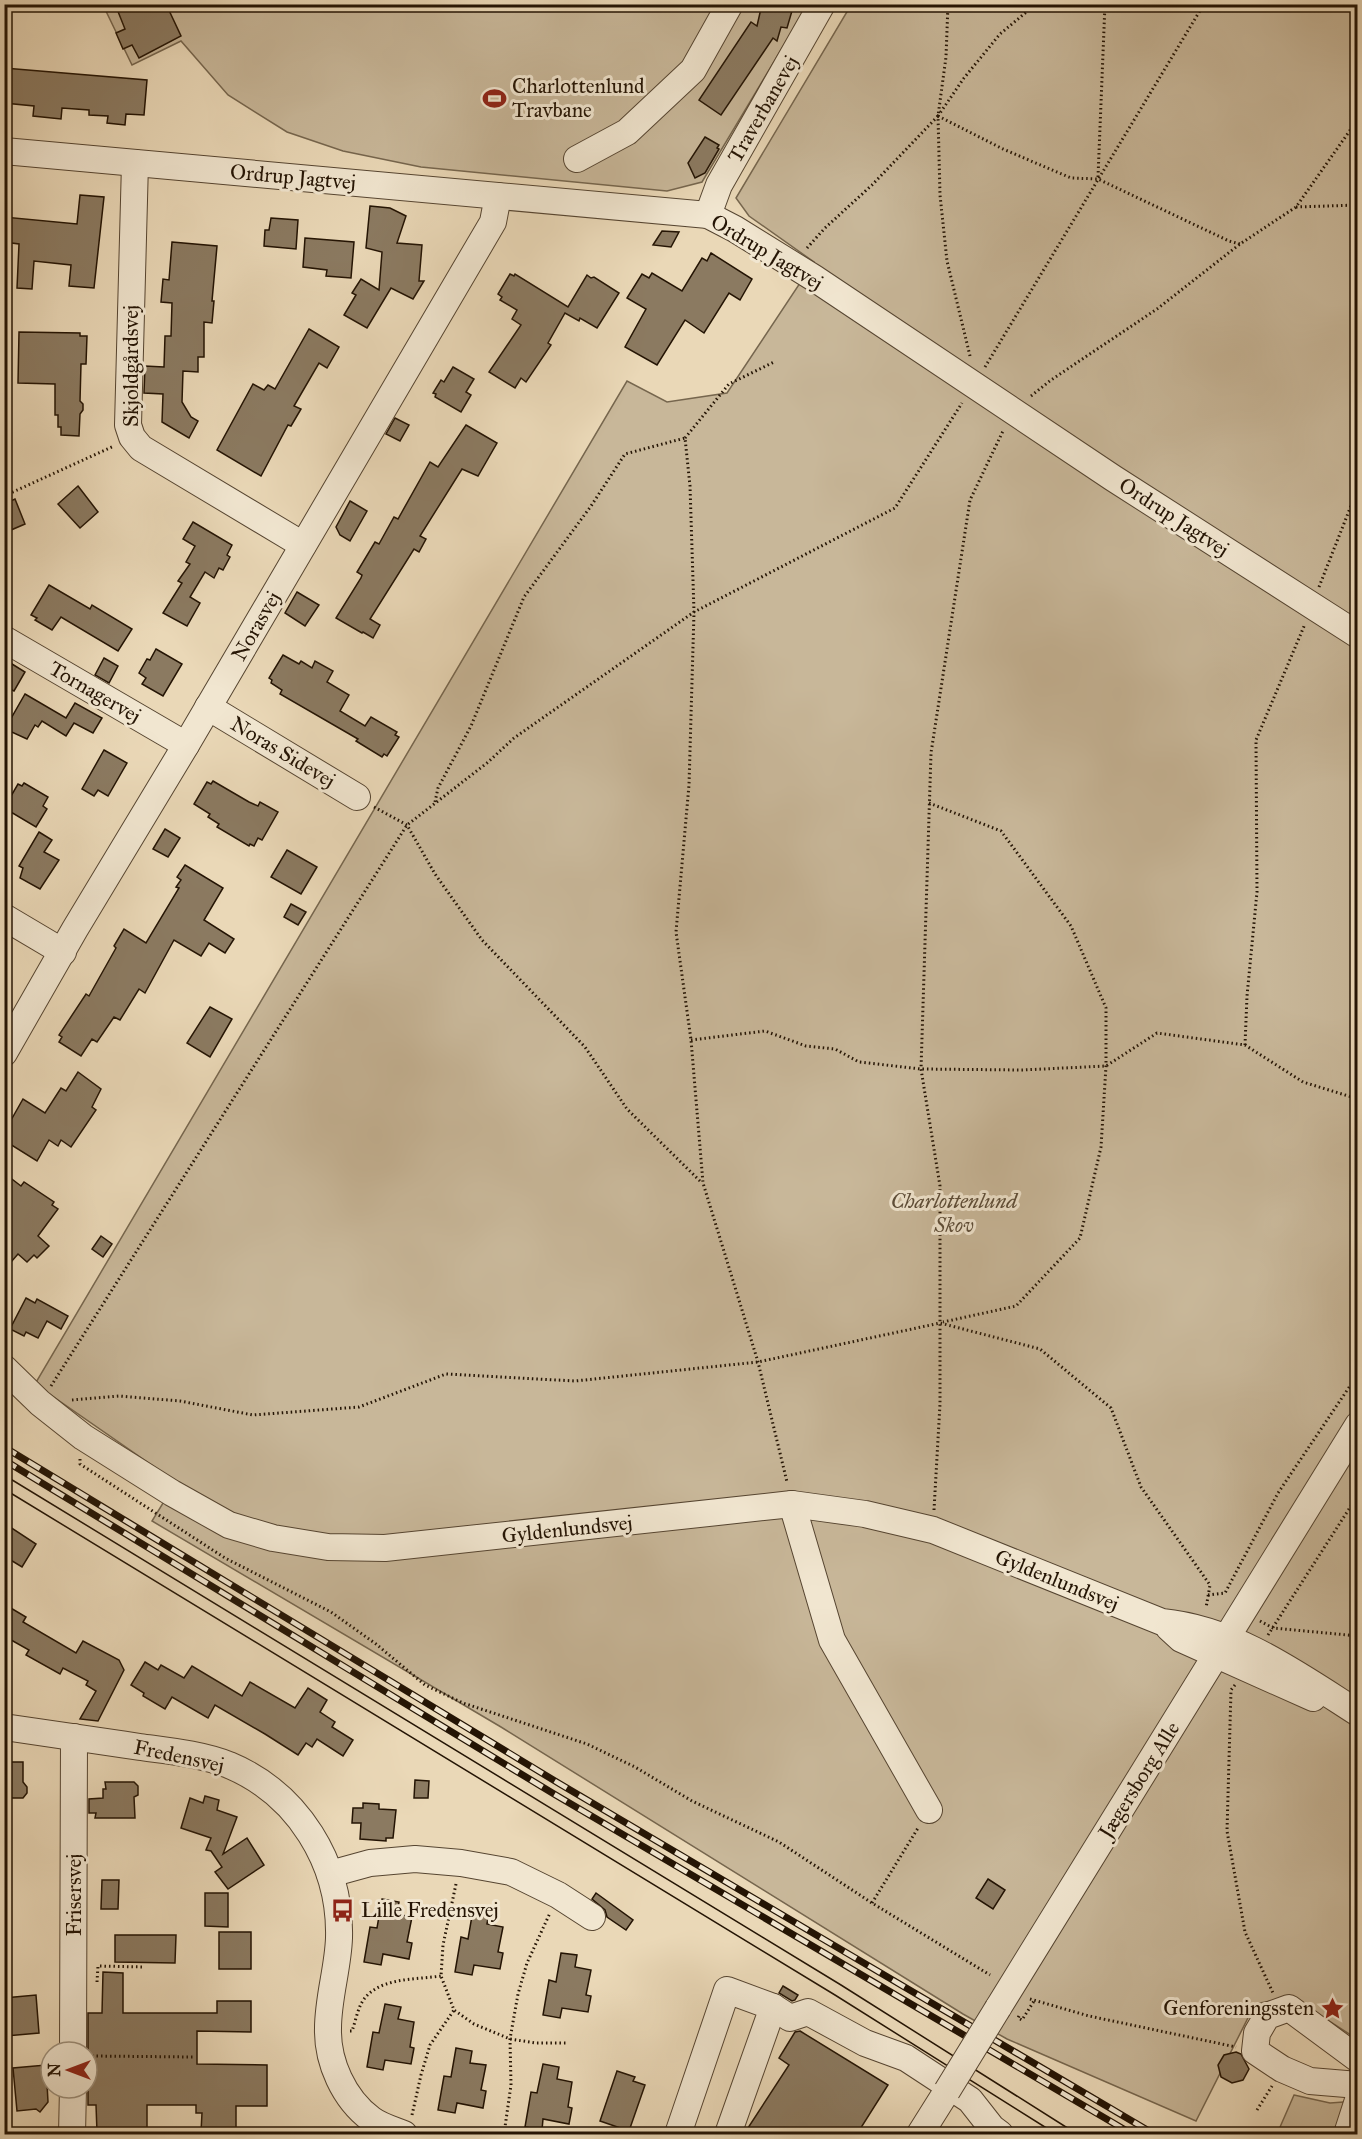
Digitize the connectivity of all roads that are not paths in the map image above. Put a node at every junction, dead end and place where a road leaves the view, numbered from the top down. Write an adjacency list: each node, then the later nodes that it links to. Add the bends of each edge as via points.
1 (730, 4): 4 (street, via 693,70 627,132)
2 (822, 4): 7 (street, Traverbanevej, via 719,185)
3 (4, 151): 5 (street, Ordrup Jagtvej)
4 (577, 159)
5 (135, 163): 6 (street, Ordrup Jagtvej); 8 (street, Skjoldgårdsvej, via 128,425 132,437 141,448)
6 (498, 196): 7 (street, Ordrup Jagtvej); 8 (street, Norasvej, via 493,222)
7 (708, 215): 9 (street, Ordrup Jagtvej, via 793,265)
8 (303, 545): 11 (street, Norasvej)
9 (1358, 635)
10 (4, 639): 12 (street, Tornagervej)
11 (208, 707): 12 (street, Norasvej); 13 (street, Noras Sidevej)
12 (186, 745): 15 (street, Norasvej)
13 (357, 797)
14 (4, 917): 15 (street)
15 (63, 952): 16 (street, Norasvej)
16 (4, 1053)
17 (4, 1368): 19 (street, Gyldenlundsvej, via 83,1437 229,1525 273,1538 328,1547 418,1546)
18 (1358, 1425): 21 (street, Jægersborg Alle)
19 (792, 1504): 20 (street, Gyldenlundsvej, via 865,1514 933,1530); 25 (street, via 832,1640)
20 (1162, 1622): 21 (street, Gyldenlundsvej, via 1181,1639); 21 (street, Gyldenlundsvej, via 1188,1624)
21 (1221, 1647): 22 (street); 39 (street, Jægersborg Alle, bridge, via 1008,2013 947,2091)
22 (1358, 1715)
23 (4, 1727): 24 (street, Fredensvej)
24 (74, 1737): 26 (street, Fredensvej, via 196,1755 229,1765 260,1782 293,1809 316,1840); 29 (street, Frisersvej)
25 (929, 1810)
26 (330, 1874): 27 (street, via 370,1863 415,1859 461,1863 511,1872); 34 (street, Fredensvej, via 338,1906 339,1939 327,2029 333,2065)
27 (592, 1917)
28 (773, 2007): 37 (street, via 727,1990); 38 (street); 40 (street, via 790,2018 808,2012 865,2043 906,2058 970,2100)
29 (73, 2040)
30 (1358, 2059): 31 (street, via 1289,2008 1267,2016 1257,2032 1255,2051 1282,2069 1310,2081)
31 (1358, 2085)
32 (73, 2100): 36 (street)
33 (1358, 2100): 41 (street)
34 (368, 2127): 35 (street, Fredensvej)
35 (407, 2130)
36 (72, 2134)
37 (678, 2134)
38 (728, 2134)
39 (920, 2134)
40 (1000, 2134)
41 (1347, 2134)

